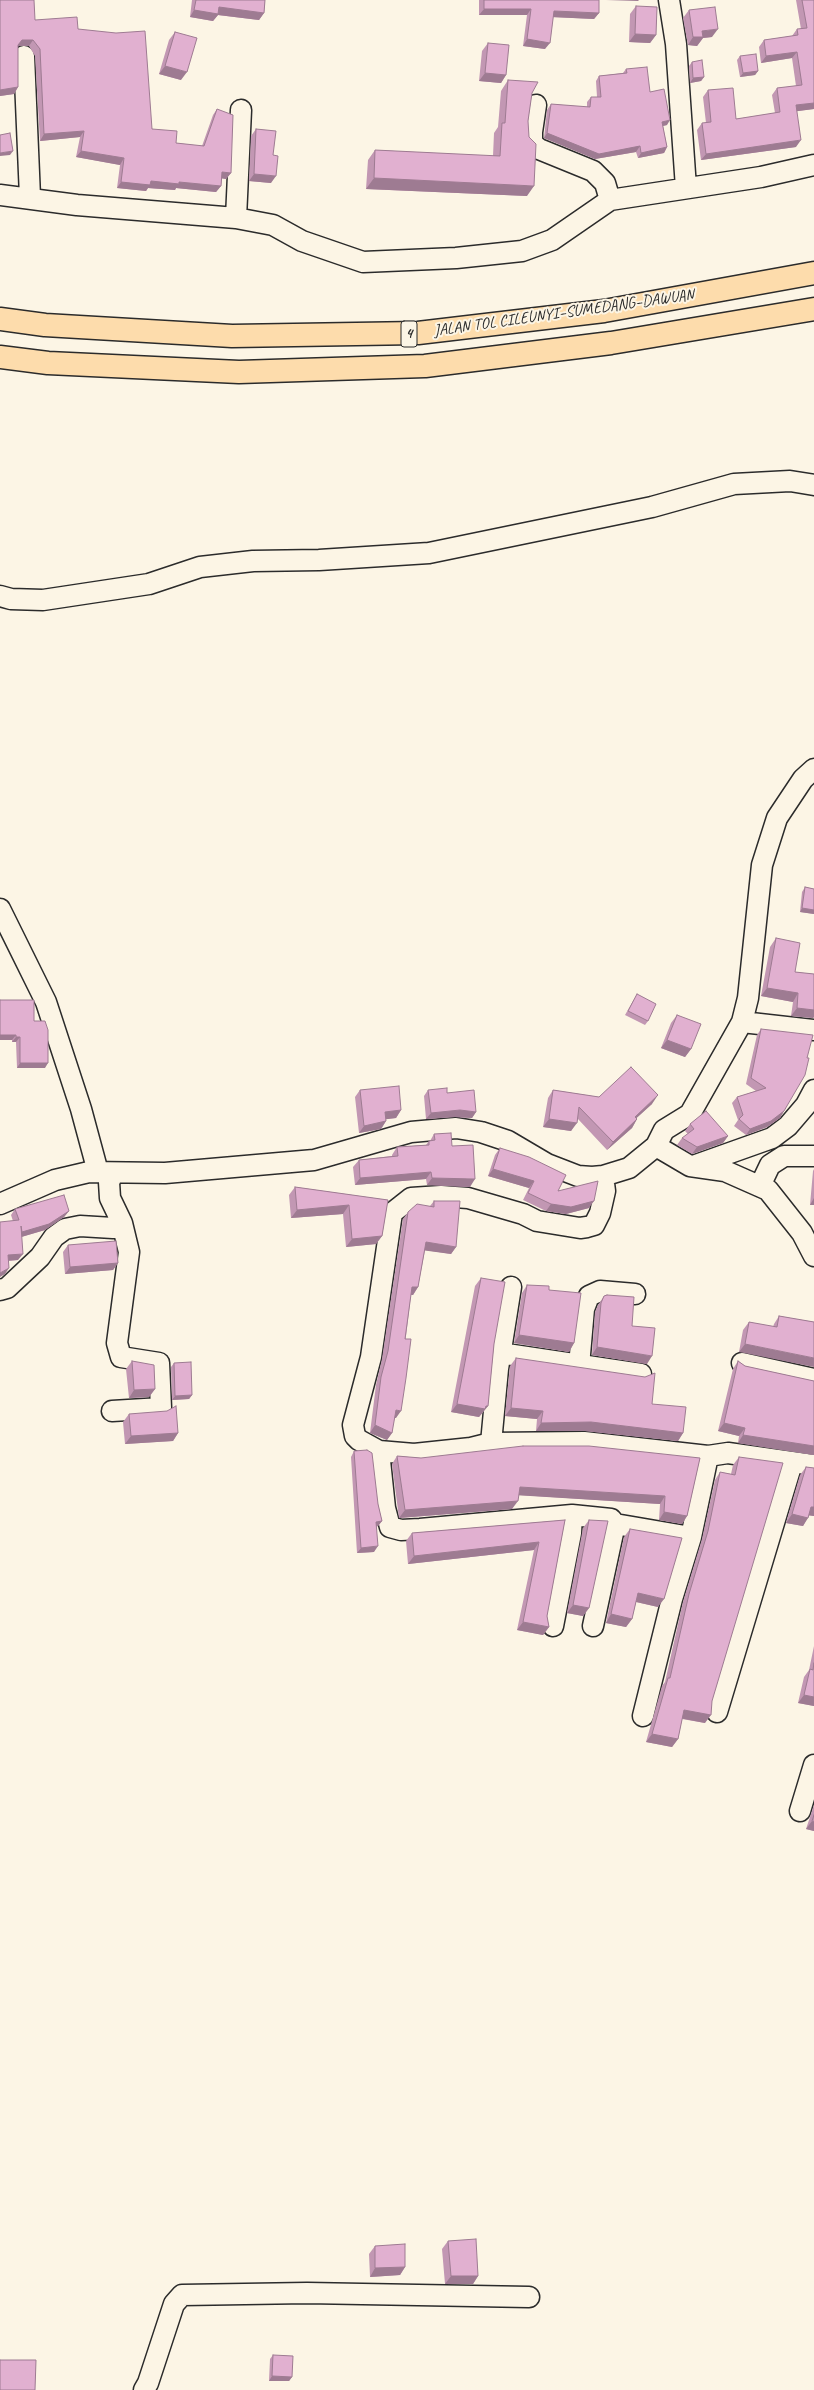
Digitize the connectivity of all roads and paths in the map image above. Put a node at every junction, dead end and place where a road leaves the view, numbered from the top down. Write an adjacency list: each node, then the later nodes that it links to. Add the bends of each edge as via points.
1 (669, 0): 6 (street, via 676,44)
2 (24, 56): 8 (street)
3 (536, 105): 9 (street, via 532,143 539,150 593,171 606,183)
4 (241, 110): 10 (street)
5 (814, 165): 6 (street, via 761,177)
6 (686, 188): 9 (street)
7 (0, 195): 8 (street)
8 (30, 197): 10 (street, via 77,205)
9 (610, 200): 10 (street, via 552,240 522,251 456,258 363,262 302,241 273,225)
10 (236, 218)
11 (814, 273): 13 (highway, JALAN TOL CILEUNYI–SUMEDANG–DAWUAN / 4, via 604,311 418,334 232,336 45,325)
12 (814, 309): 14 (highway, JALAN TOL CILEUNYI–SUMEDANG–DAWUAN / 4, via 611,343 425,366 239,372 48,363)
13 (0, 319)
14 (0, 357)
15 (814, 485): 16 (street, via 790,480 734,484 652,506 429,553 253,561 200,567 149,584 43,600)
16 (0, 596)
17 (814, 769): 19 (street, via 803,778 777,818 762,864 748,998)
18 (0, 909): 25 (street, via 46,1002 81,1109)
19 (742, 1022): 20 (street); 22 (street, via 690,1114 664,1130)
20 (814, 1030)
21 (814, 1090): 24 (street, via 806,1105 788,1126 772,1138)
22 (656, 1146): 24 (street); 26 (street, via 629,1168)
23 (814, 1156): 27 (street, via 784,1156 770,1165)
24 (690, 1166): 27 (street, via 725,1171)
25 (106, 1173): 26 (street, via 165,1173 314,1160 411,1132 456,1128 481,1132 508,1141 547,1164 578,1176); 28 (street, via 89,1172 55,1180); 29 (street, via 110,1198)
26 (603, 1176): 41 (street, via 605,1191 600,1213 594,1225 587,1227 537,1221 523,1214 468,1198 441,1196 411,1198 392,1213 371,1357 353,1425 355,1436 359,1440)
27 (760, 1186): 30 (street, via 768,1190 802,1233)
28 (0, 1204)
29 (122, 1223): 32 (street, via 113,1228 65,1228 54,1237 40,1257 7,1288); 39 (street, via 128,1252 117,1343 121,1357 160,1363 161,1408)
30 (814, 1256)
31 (511, 1287): 34 (street)
32 (0, 1290)
33 (635, 1294): 36 (street, via 600,1291 590,1296 584,1309)
34 (500, 1353): 36 (street); 40 (street)
35 (742, 1363): 38 (street)
36 (579, 1366): 37 (street)
37 (641, 1374)
38 (814, 1379)
39 (112, 1411)
40 (491, 1443): 41 (street, via 471,1448 414,1454); 42 (street, via 584,1442)
41 (379, 1451): 45 (street, via 385,1508 390,1527 401,1530 420,1529)
42 (708, 1456): 43 (street, via 728,1453); 47 (street)
43 (792, 1463): 44 (street); 50 (street)
44 (814, 1465)
45 (572, 1515): 46 (street, via 610,1519); 48 (street, via 571,1533)
46 (615, 1524): 47 (street); 49 (street)
47 (691, 1537): 51 (street, via 672,1599)
48 (553, 1626)
49 (593, 1626)
50 (717, 1712)
51 (643, 1716)
52 (814, 1765): 53 (street)
53 (800, 1811)
54 (529, 2297): 55 (street, via 307,2293 182,2295 174,2304)
55 (144, 2390)

